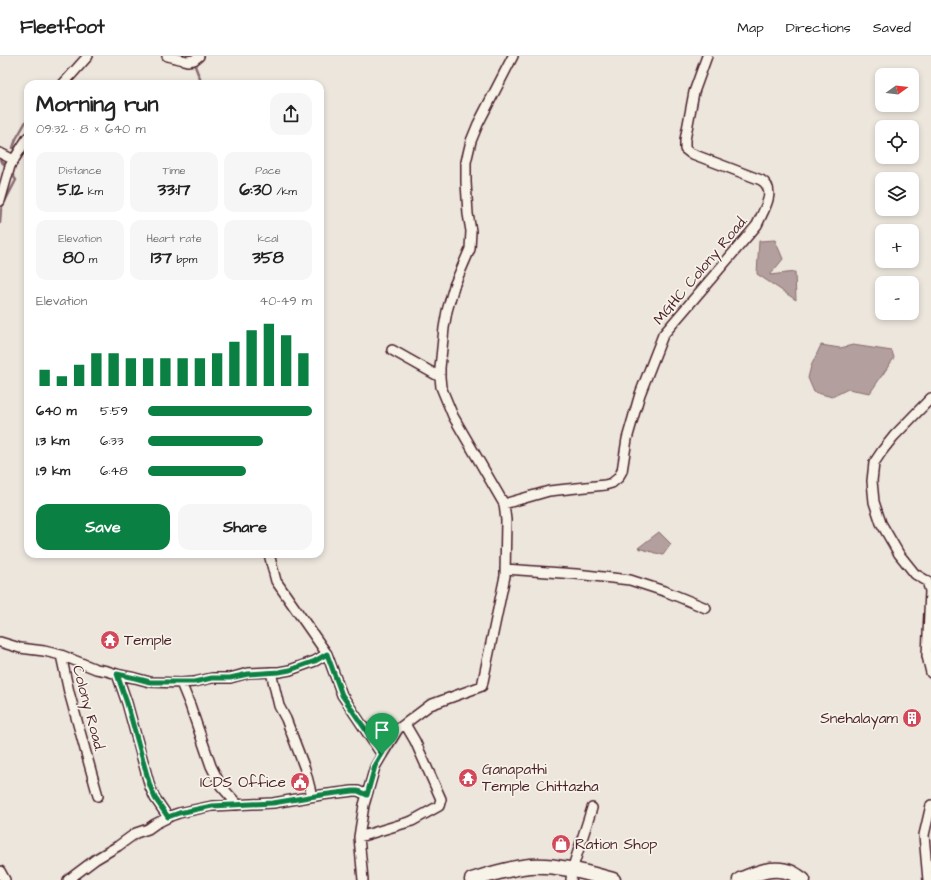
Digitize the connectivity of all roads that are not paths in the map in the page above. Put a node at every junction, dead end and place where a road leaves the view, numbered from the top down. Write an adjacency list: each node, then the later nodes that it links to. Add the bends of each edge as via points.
1 (88, 56): 6 (street)
2 (168, 56): 3 (street, via 187,61)
3 (199, 56)
4 (513, 56): 12 (street, via 478,124 466,162 468,214 472,231 470,249 447,310)
5 (707, 56): 14 (street, MGHC Colony Road., via 694,92 685,149 766,183 770,192 766,207 757,225 663,336 640,394 627,439 622,471 618,478 605,485 549,491)
6 (67, 80)
7 (24, 144): 9 (street)
8 (0, 153): 9 (street)
9 (12, 163): 10 (street)
10 (0, 202)
11 (392, 350): 12 (street)
12 (440, 378): 14 (street, via 453,416)
13 (931, 398): 22 (street, via 882,451 874,463 872,481 874,502 881,523 914,574 927,581 930,591 927,656)
14 (504, 504): 16 (street)
15 (270, 558): 19 (street, via 276,581)
16 (505, 569): 17 (street, via 630,580); 25 (street, via 482,686 430,704)
17 (706, 608)
18 (0, 642): 20 (street)
19 (327, 654): 21 (street, Colony Road., via 290,670); 26 (street, via 342,695)
20 (61, 655): 23 (street, Colony Road., via 96,669); 28 (street, Colony Road.)
21 (271, 672): 24 (street, Colony Road.); 29 (street, via 277,683 279,706 305,769)
22 (931, 673)
23 (117, 674): 24 (street, Colony Road., via 150,682); 33 (street, via 150,786)
24 (181, 683): 30 (street, via 211,766 221,786)
25 (405, 724): 26 (street, via 398,729); 34 (street, via 441,799 439,806 412,821)
26 (382, 754): 27 (street, via 375,766)
27 (367, 795): 29 (street, via 353,791); 34 (street)
28 (98, 796)
29 (312, 796): 30 (street, via 273,803)
30 (238, 805): 33 (street, via 206,807)
31 (931, 805): 35 (street, via 924,834)
32 (592, 808): 37 (street)
33 (168, 817): 40 (street, via 107,851)
34 (359, 837): 41 (street)
35 (929, 868): 46 (street)
36 (0, 871): 39 (street)
37 (571, 875): 42 (main road, via 555,867 530,866); 43 (main road)
38 (754, 877): 44 (main road); 45 (main road, via 770,870 781,870)
39 (5, 880)
40 (68, 880)
41 (363, 880)
42 (472, 880)
43 (613, 880)
44 (740, 880)
45 (803, 880)
46 (928, 880)

